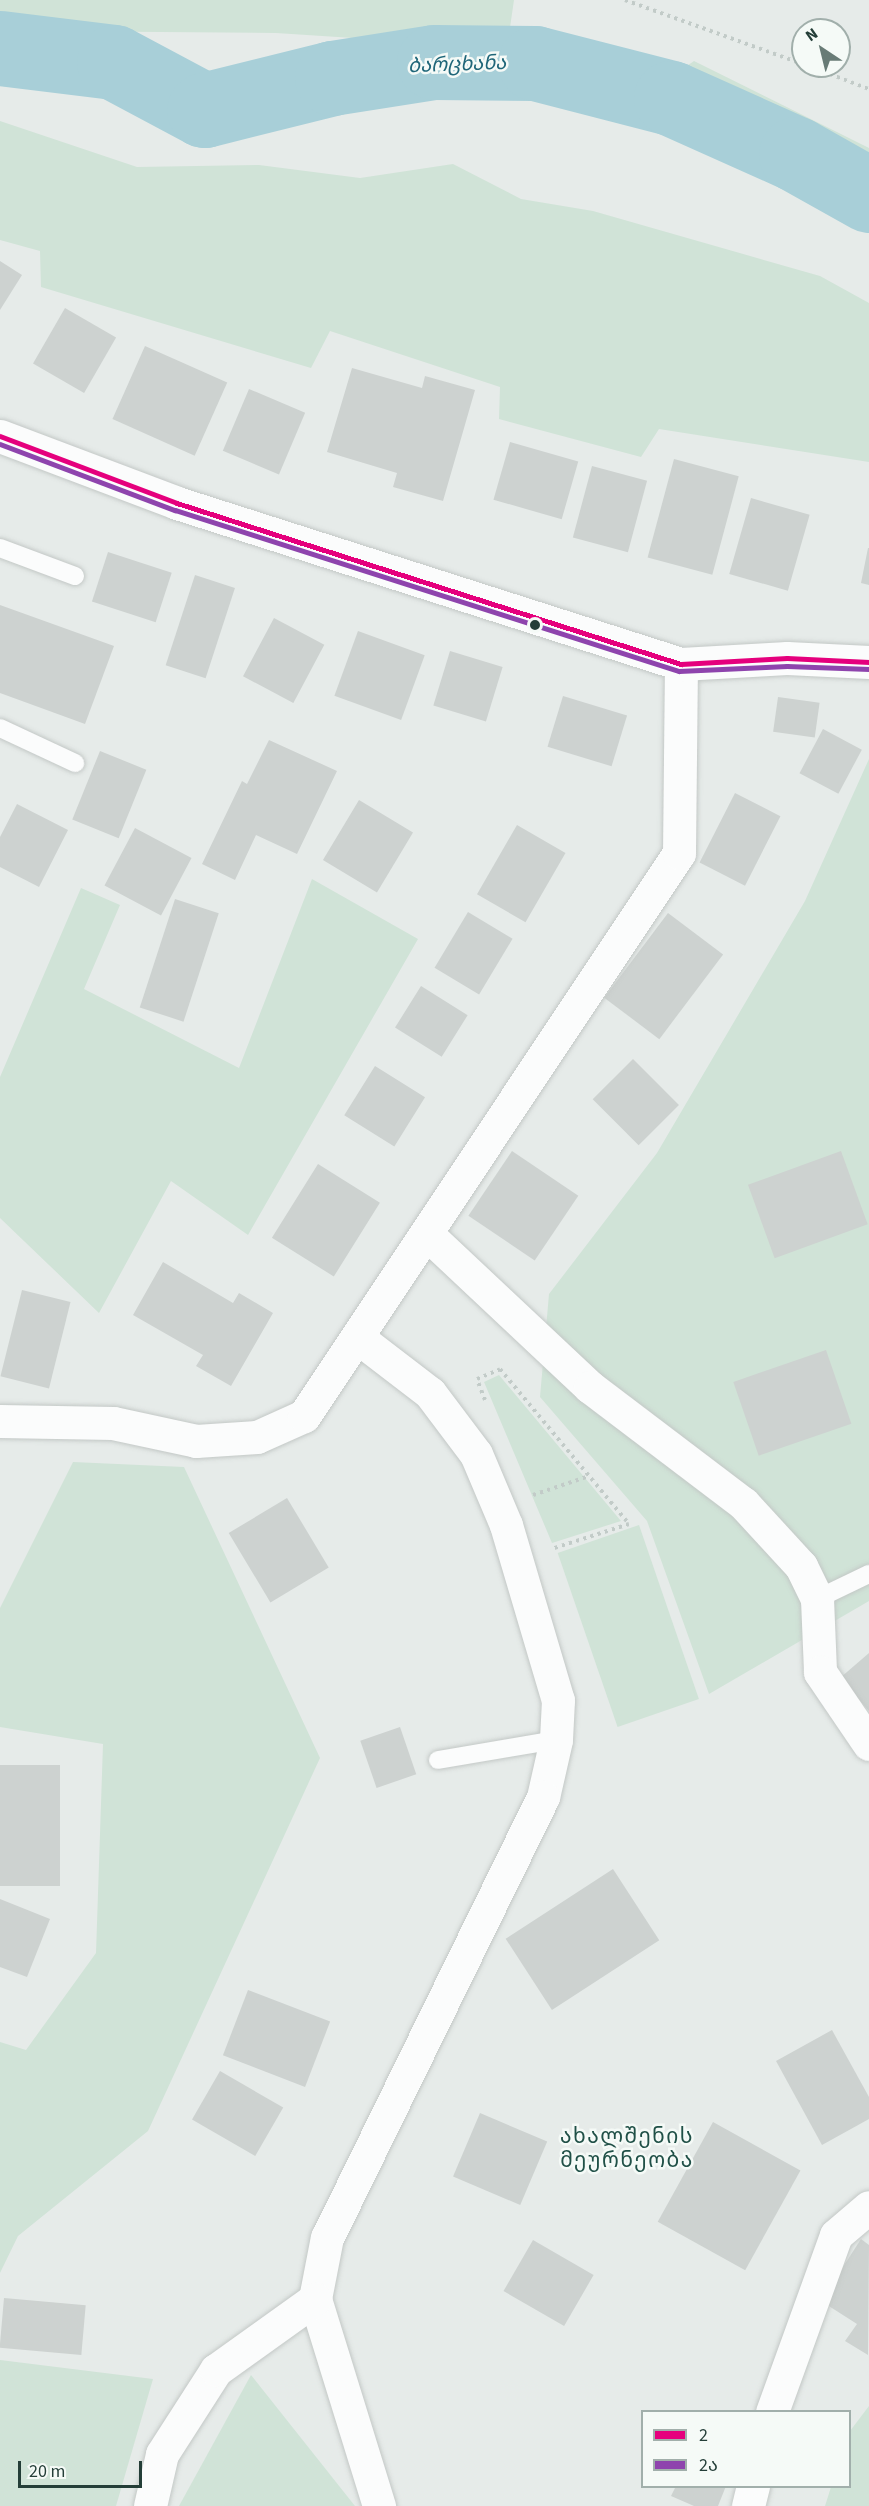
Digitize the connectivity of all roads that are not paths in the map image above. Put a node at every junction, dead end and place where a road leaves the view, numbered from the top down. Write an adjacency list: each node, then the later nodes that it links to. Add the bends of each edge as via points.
1 (0, 436): 5 (street, via 177,503)
2 (0, 548): 3 (lane)
3 (75, 576)
4 (869, 662): 5 (street, via 787,658)
5 (681, 664): 8 (street, via 679,853)
6 (0, 728): 7 (lane)
7 (75, 763)
8 (428, 1235): 9 (street); 12 (street, via 590,1387 742,1503 801,1566)
9 (357, 1337): 10 (street, via 304,1416 257,1437 196,1441 113,1423); 13 (street, via 430,1392 476,1454 506,1525 558,1700)
10 (0, 1421)
11 (869, 1574): 12 (lane)
12 (817, 1599): 14 (street, via 820,1672)
13 (556, 1740): 15 (lane); 17 (street, via 543,1797 327,2237)
14 (869, 1744)
15 (438, 1760)
16 (869, 2207): 18 (street, via 836,2235)
17 (315, 2299): 20 (street, via 216,2370 162,2454); 21 (street)
18 (773, 2410)
19 (753, 2488): 22 (street)
20 (150, 2506)
21 (379, 2506)
22 (747, 2506)

